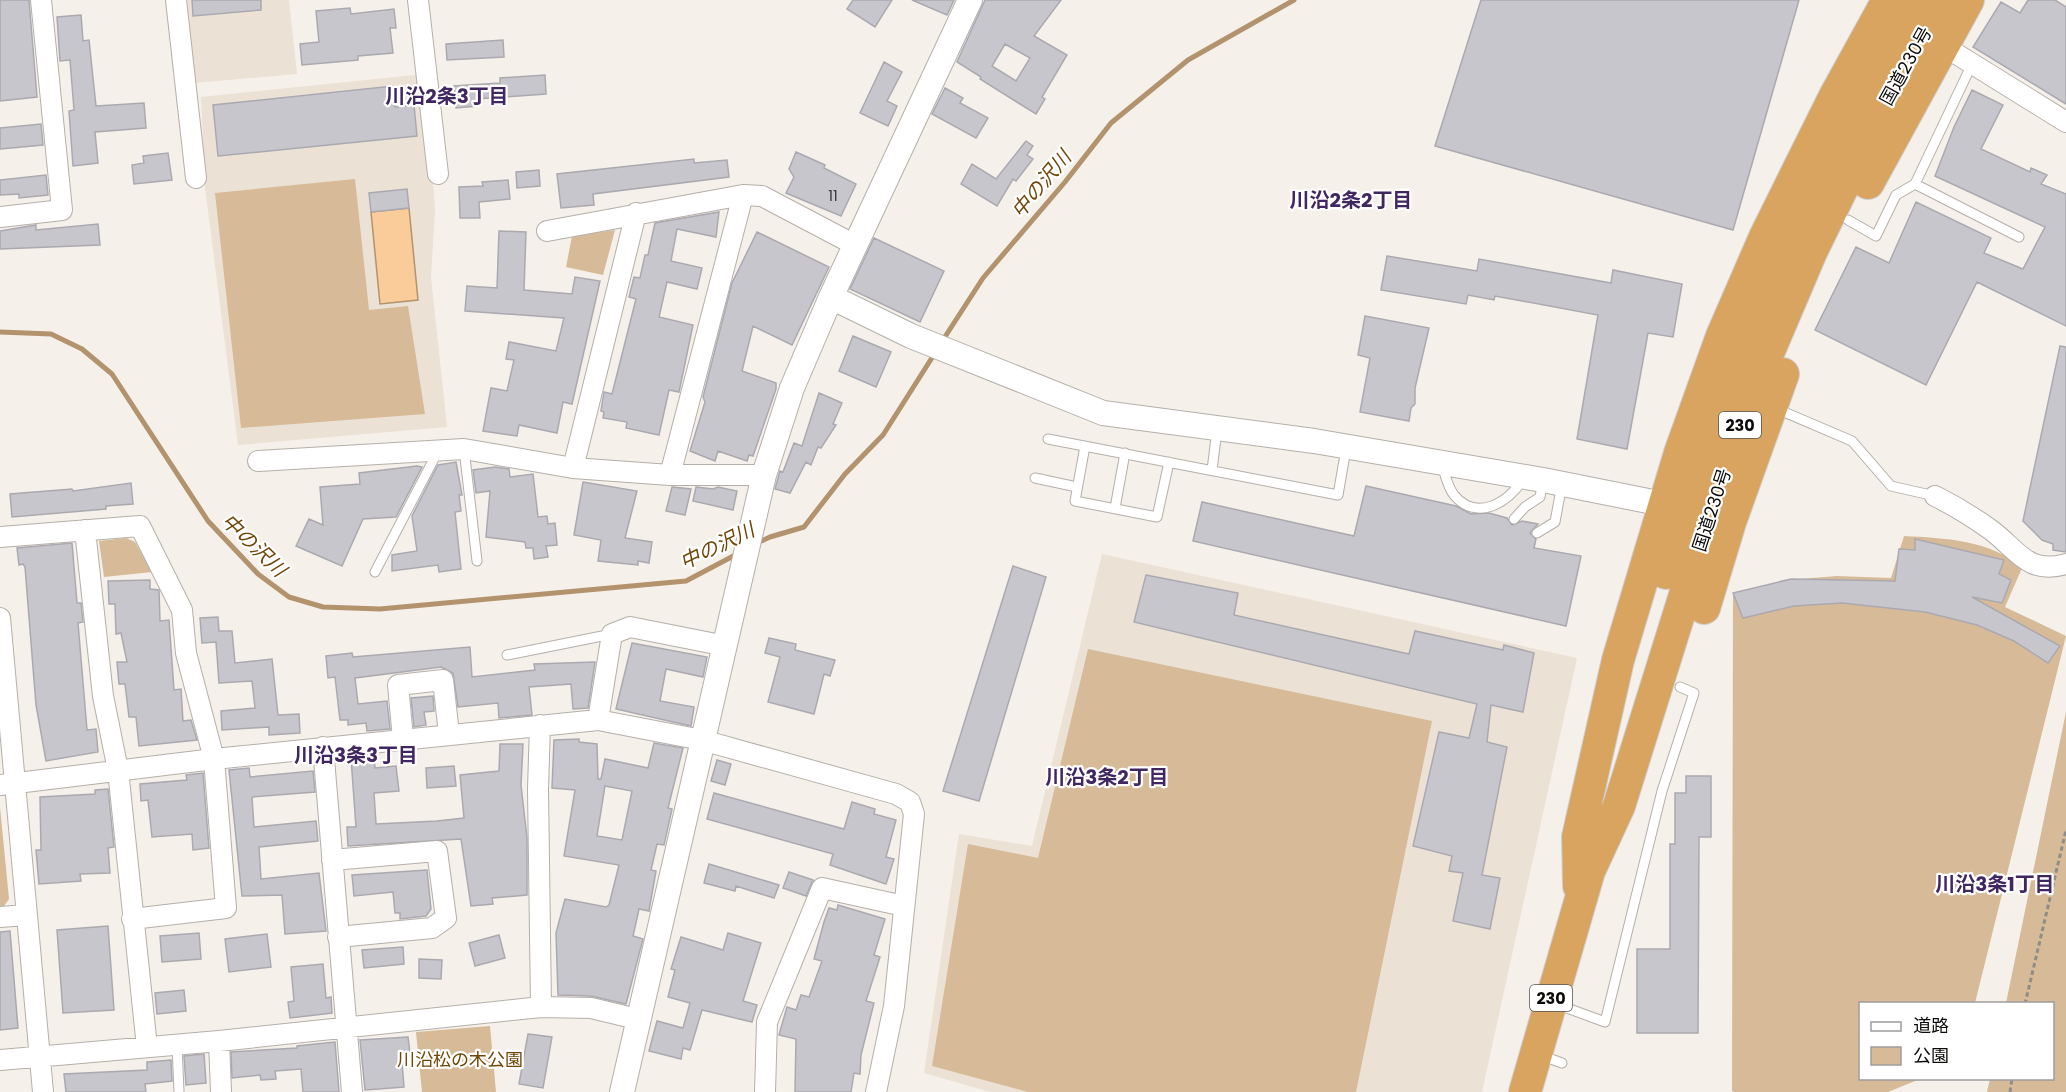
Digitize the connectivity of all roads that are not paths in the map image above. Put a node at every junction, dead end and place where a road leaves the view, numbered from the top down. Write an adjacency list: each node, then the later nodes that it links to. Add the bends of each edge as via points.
1 (41, 0): 17 (street, via 62,210)
2 (176, 0): 13 (street)
3 (418, 0): 12 (street)
4 (970, 0): 21 (street)
5 (1888, 0): 42 (highway, via 1765,237 1722,336)
6 (1914, 0): 66 (highway, 国道230号 / 230, via 1833,149 1779,265 1717,416 1670,557 1599,800 1587,845)
7 (1944, 0): 66 (highway, 国道230号 / 230, via 1869,133 1811,252 1760,372 1720,483 1619,806)
8 (1968, 0): 9 (highway)
9 (1942, 45): 10 (street); 18 (highway)
10 (1972, 64): 11 (street); 14 (lane)
11 (2066, 122)
12 (438, 174)
13 (196, 178)
14 (1915, 184): 18 (lane, via 1896,195 1876,236); 20 (lane)
15 (743, 195): 16 (street); 21 (street, via 762,196); 36 (street)
16 (636, 213): 19 (street); 34 (street)
17 (0, 217)
18 (1848, 220): 23 (highway)
19 (547, 231)
20 (2019, 237)
21 (855, 245): 22 (street)
22 (831, 297): 24 (street, via 911,336 1103,413); 37 (street, via 792,388)
23 (1770, 407): 41 (lane, via 1852,441 1891,486); 55 (highway)
24 (1218, 428): 27 (street); 35 (lane)
25 (1048, 439): 26 (lane)
26 (1085, 446): 30 (lane); 40 (lane)
27 (1346, 447): 33 (street); 35 (lane, via 1338,495)
28 (464, 449): 29 (street); 34 (street); 48 (lane)
29 (438, 451): 31 (street); 50 (lane)
30 (1125, 453): 32 (lane); 43 (lane)
31 (258, 461)
32 (1169, 462): 35 (lane); 43 (lane, via 1157,517)
33 (1442, 463): 39 (street); 39 (lane, via 1455,496 1470,506 1485,509)
34 (573, 468): 36 (street)
35 (1212, 470)
36 (670, 475): 37 (street)
37 (764, 475): 53 (street)
38 (1035, 478): 40 (lane)
39 (1543, 480): 42 (street); 44 (lane, via 1540,497); 46 (lane, via 1555,522)
40 (1077, 487): 43 (lane, via 1075,501)
41 (1935, 496): 49 (street, via 1962,510 2035,565 2053,568)
42 (1663, 504): 67 (highway, via 1618,660 1578,837)
43 (1114, 508)
44 (1514, 519)
45 (85, 530): 47 (street); 62 (street, via 140,526 182,610 186,653); 63 (street, via 103,696)
46 (1537, 533)
47 (0, 537)
48 (477, 561)
49 (2066, 564)
50 (375, 572)
51 (1, 630): 64 (street)
52 (612, 634): 53 (street, via 630,627); 54 (lane); 56 (street)
53 (726, 646): 60 (street)
54 (507, 655)
55 (1680, 687): 67 (highway, via 1617,849); 73 (lane, via 1694,693 1662,791 1605,1022)
56 (598, 720): 57 (street); 60 (street)
57 (540, 725): 58 (street); 74 (street)
58 (449, 734): 59 (street); 59 (street, via 443,680 398,685)
59 (404, 739): 61 (street)
60 (702, 740): 68 (street, via 896,794 910,802 914,814); 75 (street)
61 (323, 747): 62 (street); 65 (street)
62 (214, 759): 63 (street); 71 (street, via 226,908)
63 (118, 770): 64 (street); 71 (street)
64 (7, 784): 69 (street)
65 (332, 860): 72 (street); 72 (street, via 437,851 446,918 432,928)
66 (1589, 871): 67 (highway, 国道230号 / 230)
67 (1579, 905): 73 (highway, 国道230号 / 230)
68 (904, 906): 87 (street, via 822,888 767,1022); 88 (street, via 894,1006)
69 (26, 915): 70 (street); 80 (street)
70 (0, 917)
71 (132, 919): 79 (street)
72 (338, 937): 76 (street)
73 (1550, 1002): 89 (highway, 国道230号 / 230, via 1549,1058)
74 (542, 1007): 75 (street, via 591,1008); 76 (street)
75 (637, 1019): 86 (street)
76 (345, 1027): 77 (street); 85 (street)
77 (219, 1041): 78 (street); 84 (street)
78 (177, 1045): 79 (street); 83 (lane)
79 (147, 1047): 80 (street)
80 (39, 1058): 81 (street); 82 (street)
81 (0, 1060)
82 (43, 1092)
83 (179, 1092)
84 (221, 1092)
85 (352, 1092)
86 (622, 1092)
87 (765, 1092)
88 (876, 1092)
89 (1525, 1092)

